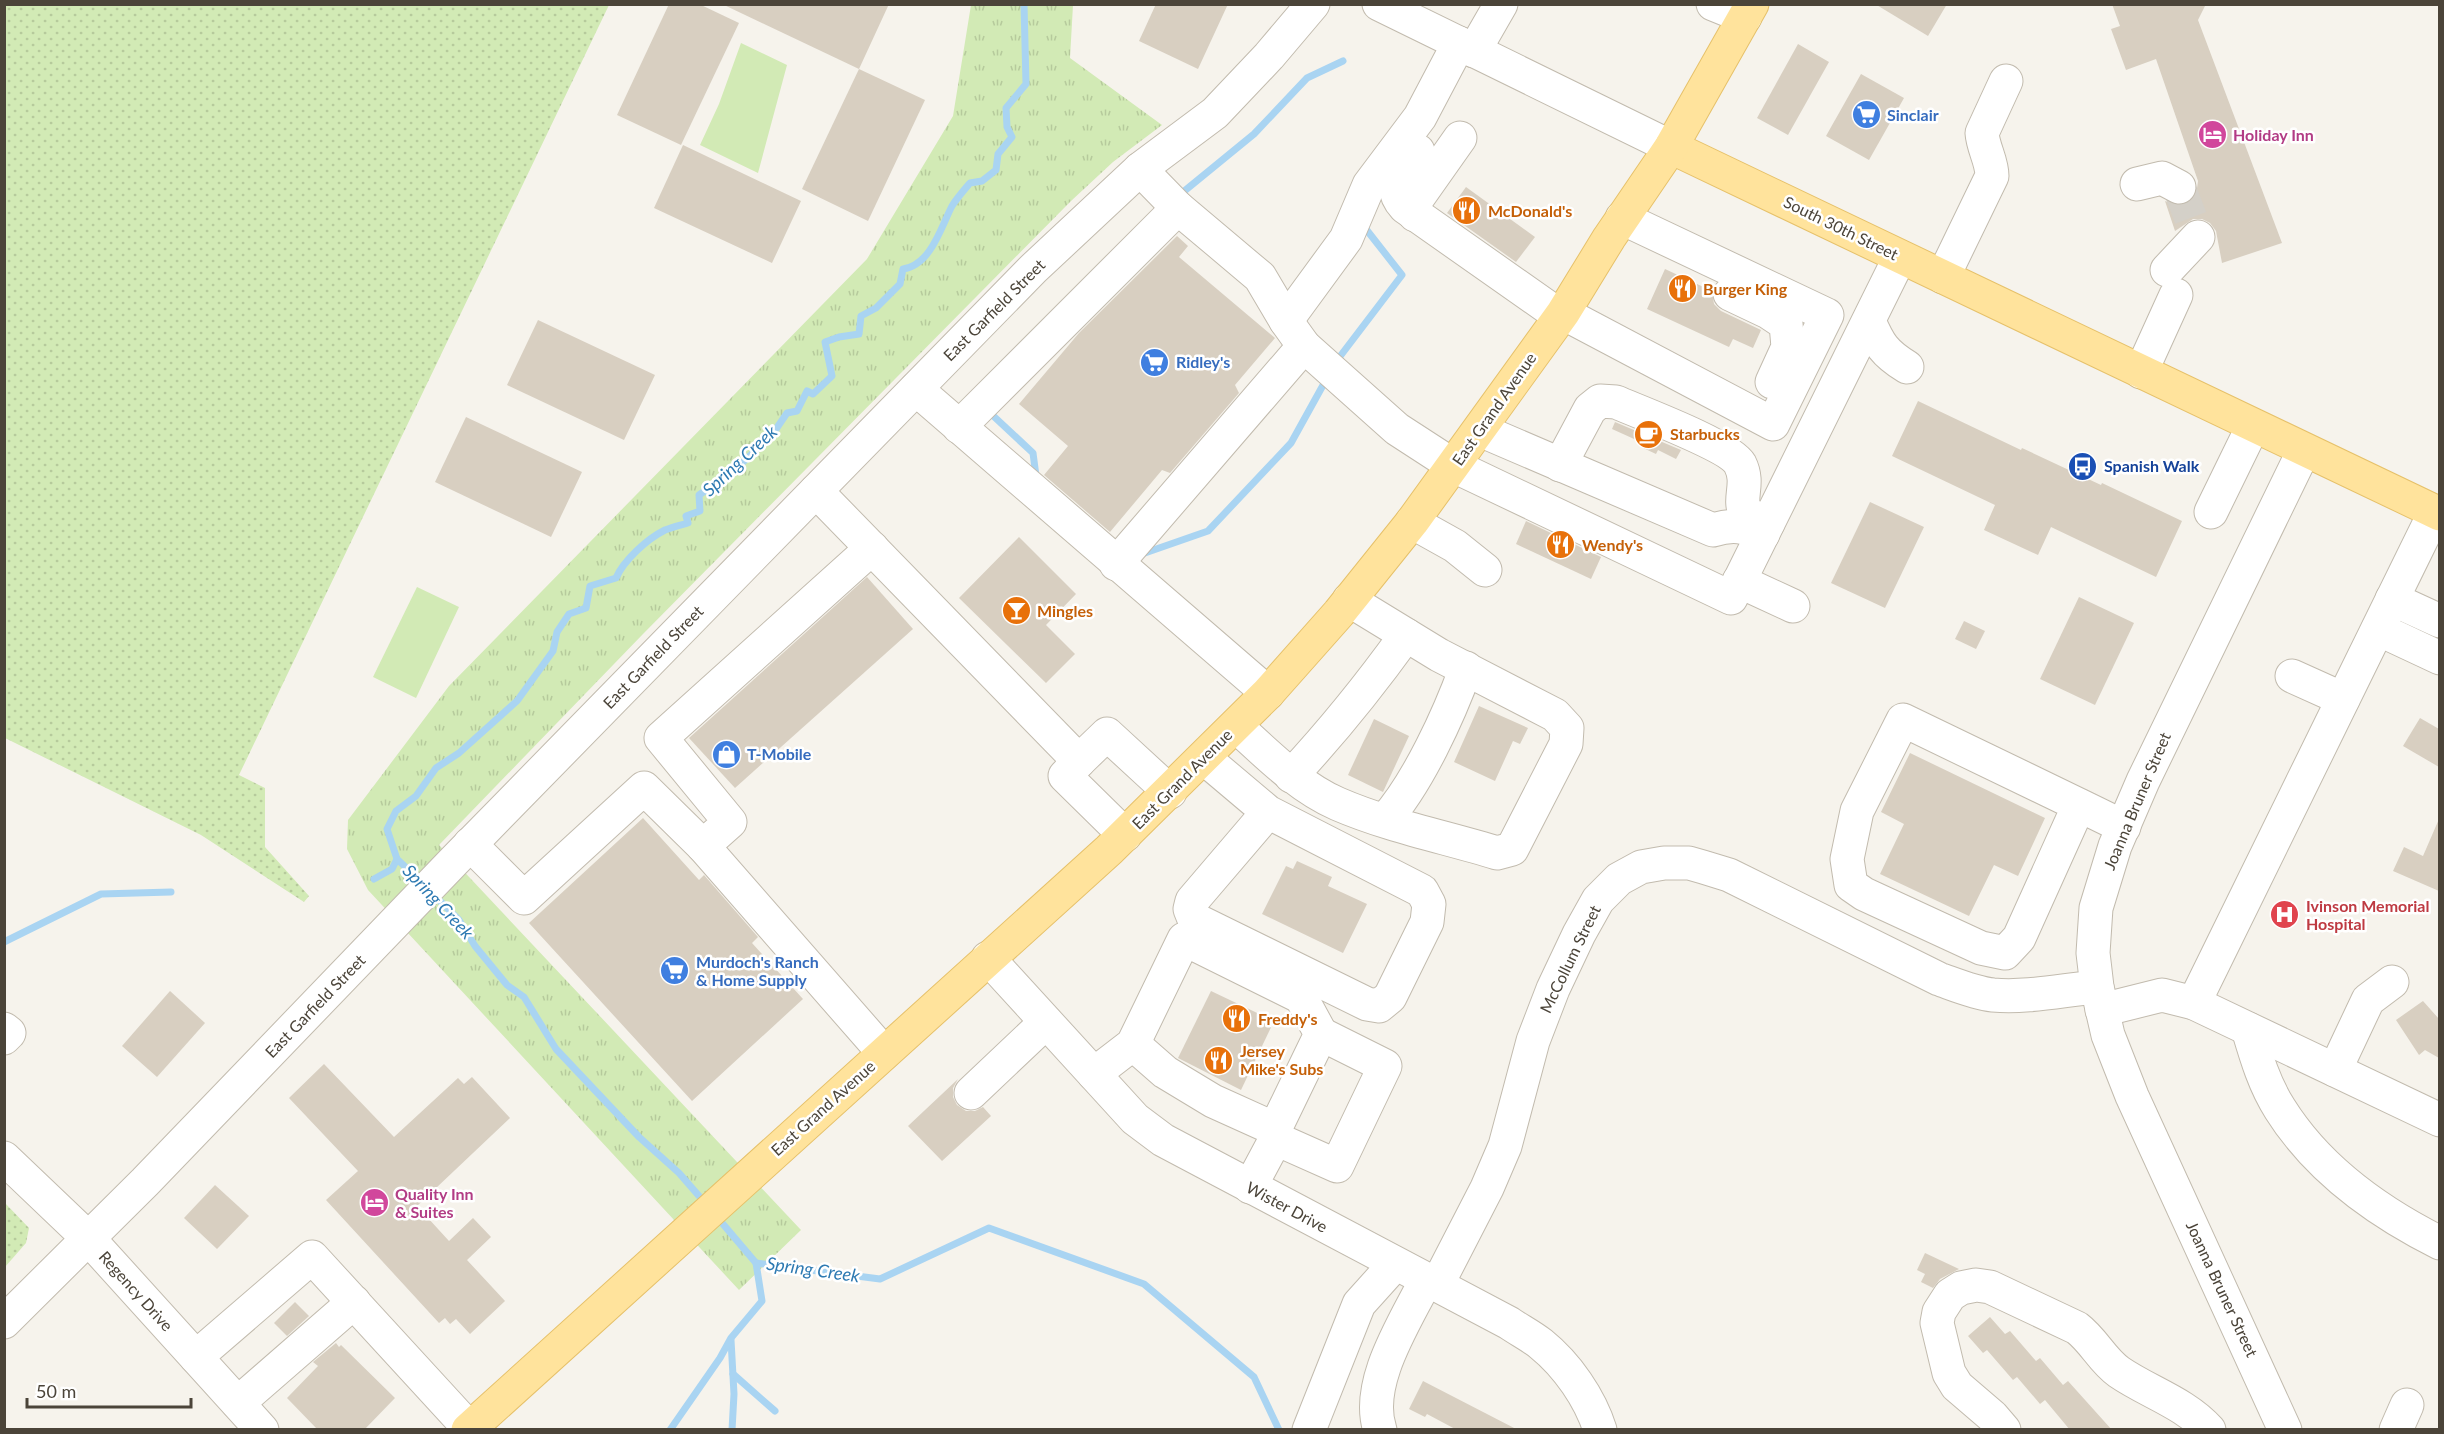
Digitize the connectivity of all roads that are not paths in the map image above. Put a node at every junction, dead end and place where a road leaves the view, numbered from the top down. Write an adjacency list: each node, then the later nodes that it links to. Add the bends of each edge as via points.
1 (1313, 4): 10 (street, East Garfield Street, via 1215,112)
2 (1379, 4): 6 (street, South 30th Street)
3 (1501, 4): 6 (street)
4 (1713, 4): 5 (street)
5 (1748, 11): 9 (main road, East Grand Avenue)
6 (1467, 47): 9 (street, South 30th Street); 20 (street, via 1369,185 1346,239)
7 (2006, 81): 17 (street, via 1982,133 1992,176)
8 (1448, 131): 18 (street, via 1398,177 1396,198)
9 (1671, 147): 14 (main road, East Grand Avenue); 16 (main road, South 30th Street)
10 (1140, 169): 13 (street); 23 (street, East Garfield Street, via 1033,269)
11 (2138, 184): 12 (street, via 2162,178)
12 (2179, 187)
13 (1178, 208): 20 (street, via 1260,278); 26 (street)
14 (1619, 224): 18 (main road, East Grand Avenue); 24 (street, via 1676,267 1775,317); 24 (street, via 1827,315 1773,424)
15 (2198, 237): 22 (street, via 2171,283)
16 (1900, 257): 17 (main road, South 30th Street); 19 (street)
17 (1943, 277): 22 (main road, South 30th Street)
18 (1561, 315): 24 (street); 27 (main road, East Grand Avenue)
19 (1869, 321): 21 (street, via 1880,346); 35 (street)
20 (1295, 334): 30 (street, via 1397,429); 37 (street)
21 (1907, 367)
22 (2141, 372): 25 (main road, South 30th Street)
23 (916, 389): 26 (street); 31 (street, East Garfield Street)
24 (1743, 408)
25 (2253, 426): 28 (main road, South 30th Street); 32 (street)
26 (959, 427): 37 (street)
27 (1480, 430): 29 (street); 30 (main road, East Grand Avenue)
28 (2304, 450): 33 (main road, South 30th Street); 59 (street, Joanna Bruner Street)
29 (1560, 465): 35 (street, via 1713,530); 35 (street, via 1590,409 1600,401 1616,402 1712,444 1739,462 1746,480)
30 (1454, 466): 34 (main road, East Grand Avenue); 39 (street, via 1731,598)
31 (816, 491): 36 (street); 62 (street, East Garfield Street)
32 (2211, 512)
33 (2437, 513): 40 (street)
34 (1412, 522): 38 (street, via 1455,546); 41 (main road, East Grand Avenue)
35 (1750, 522): 39 (street)
36 (872, 548): 53 (street); 61 (street, via 661,738 730,822)
37 (1116, 564): 49 (street)
38 (1485, 570)
39 (1740, 581): 42 (street)
40 (2392, 599): 43 (street); 44 (street)
41 (1349, 600): 45 (street); 49 (main road, East Grand Avenue)
42 (1793, 606)
43 (2439, 621)
44 (2378, 629): 46 (street); 50 (street)
45 (1406, 635): 47 (street); 54 (street, via 1333,731)
46 (2439, 658)
47 (1466, 668): 58 (street, via 1401,803); 58 (street, via 1555,715 1567,728 1566,744 1512,849 1497,854)
48 (2292, 676): 50 (street)
49 (1268, 693): 51 (main road, East Grand Avenue)
50 (2343, 699): 66 (street)
51 (1236, 726): 52 (main road, East Grand Avenue); 54 (street)
52 (1204, 758): 55 (main road, East Grand Avenue); 57 (street)
53 (1078, 761): 55 (street, via 1107,734); 60 (street, via 1065,776)
54 (1291, 776): 58 (street, via 1337,804)
55 (1170, 792): 60 (main road, East Grand Avenue)
56 (2079, 805): 56 (street, via 2019,938 2005,953 1981,948 1851,885 1847,859 1857,811 1903,720); 59 (street)
57 (1268, 812): 57 (street, via 1422,891 1429,904 1427,922 1390,997 1379,1006 1367,1004 1194,919 1192,901)
58 (1385, 820)
59 (2124, 826): 65 (street, Joanna Bruner Street, via 2096,908 2093,953)
60 (1125, 835): 63 (main road, East Grand Avenue)
61 (703, 846): 62 (street, via 644,788 524,898); 73 (street)
62 (461, 853): 81 (street, East Garfield Street)
63 (987, 958): 67 (street, Wister Drive); 73 (main road, East Grand Avenue)
64 (2392, 982): 74 (street, via 2368,1000)
65 (2099, 998): 66 (street, McCollum Street, via 2162,995); 84 (street, McCollum Street, via 1992,995 1972,990 1939,979 1729,875 1689,864 1641,867 1619,879 1598,900 1579,934 1533,1041 1505,1146 1487,1188); 96 (street, Joanna Bruner Street, via 2108,1035 2133,1096)
66 (2194, 1003): 69 (street, McCollum Street)
67 (1046, 1022): 75 (street, Wister Drive); 76 (street)
68 (4, 1029): 71 (street, via 9,1033)
69 (2248, 1029): 74 (street, McCollum Street); 82 (street, via 2261,1073 2280,1109 2308,1145 2356,1191 2400,1223)
70 (1321, 1034): 72 (street, via 1301,997 1184,939); 78 (street); 78 (street, via 1385,1066 1337,1166)
71 (4, 1038)
72 (1133, 1044): 75 (street); 78 (street, via 1165,1072)
73 (884, 1053): 89 (main road, East Grand Avenue)
74 (2335, 1070): 77 (street, McCollum Street)
75 (1094, 1074): 80 (street, Wister Drive, via 1135,1119 1163,1140)
76 (971, 1093)
77 (2439, 1120)
78 (1274, 1133): 80 (street, via 1273,1144)
79 (4, 1158): 81 (street, Regency Drive)
80 (1250, 1187): 83 (street, Wister Drive)
81 (88, 1239): 86 (street, East Garfield Street); 87 (street, Regency Drive)
82 (2439, 1243)
83 (1395, 1264): 84 (street, Wister Drive); 91 (street, via 1359,1304)
84 (1432, 1282): 92 (street, McCollum Street, via 1382,1372 1375,1416); 93 (street, Wister Drive, via 1541,1344 1582,1391)
85 (354, 1302): 87 (street, via 312,1257); 88 (street); 89 (street)
86 (4, 1322)
87 (196, 1357): 88 (street, Regency Drive)
88 (238, 1403): 90 (street, Regency Drive)
89 (469, 1429)
90 (262, 1430)
91 (1308, 1430)
92 (1380, 1430)
93 (1600, 1430)
94 (2004, 1430): 95 (street, via 1957,1386 1949,1373 1937,1323 1950,1295 1961,1288 1990,1287 2077,1328 2119,1371)
95 (2210, 1430)
96 (2285, 1430)

